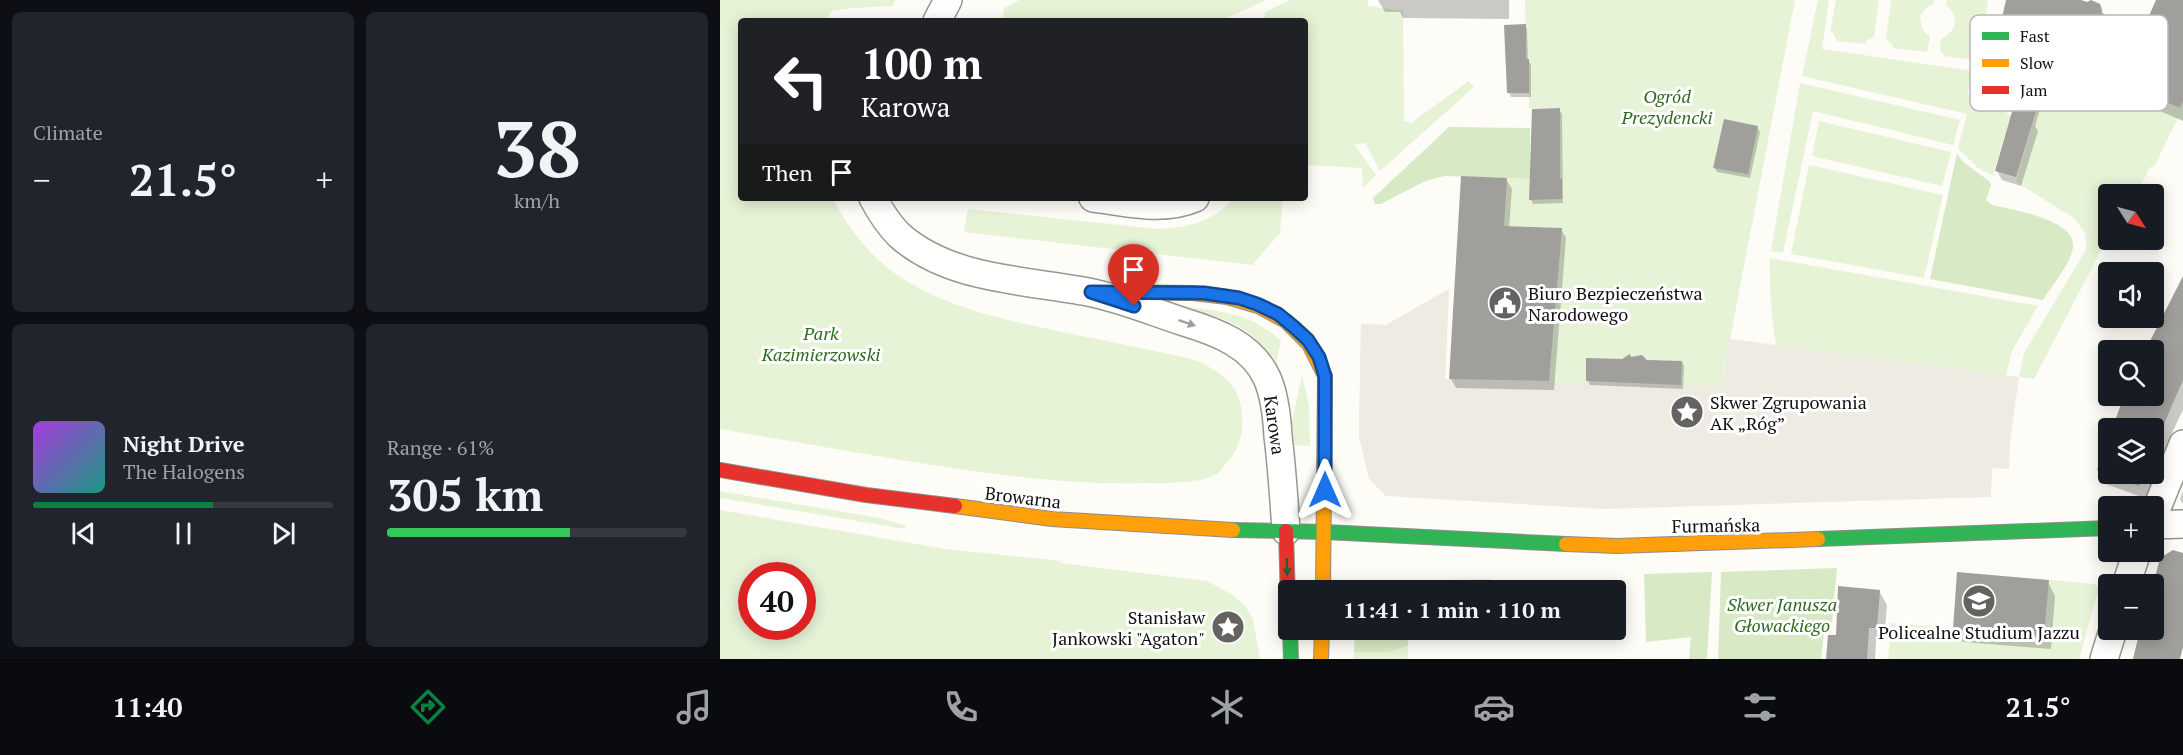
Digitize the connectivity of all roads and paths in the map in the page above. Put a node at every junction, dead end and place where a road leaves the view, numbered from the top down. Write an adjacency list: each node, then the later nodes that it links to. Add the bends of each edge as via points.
1 (948, 0): 2 (street)
2 (939, 18)
3 (875, 201): 6 (street, Karowa, via 900,235 952,265 986,275)
4 (1117, 201): 5 (street, via 1172,206)
5 (1186, 201)
6 (1091, 292): 13 (street, Karowa, one-way to 13, via 1219,333 1260,365 1276,412); 14 (street, Karowa, via 1204,293 1239,298 1278,314 1308,340 1325,376)
7 (2183, 444): 9 (street)
8 (720, 470): 13 (street, Browarna, via 866,495 1052,519)
9 (2162, 496)
10 (2183, 524): 11 (street)
11 (2164, 525)
12 (2098, 529): 14 (street, Furmańska, via 1617,546)
13 (1286, 531): 14 (street, Browarna); 15 (street, Karowa, one-way to 15)
14 (1325, 532): 16 (street, Karowa)
15 (1287, 580)
16 (1323, 580)
17 (1290, 640): 20 (street)
18 (1322, 640): 21 (street)
19 (2110, 640): 22 (street)
20 (1291, 659)
21 (1321, 659)
22 (2104, 659)

